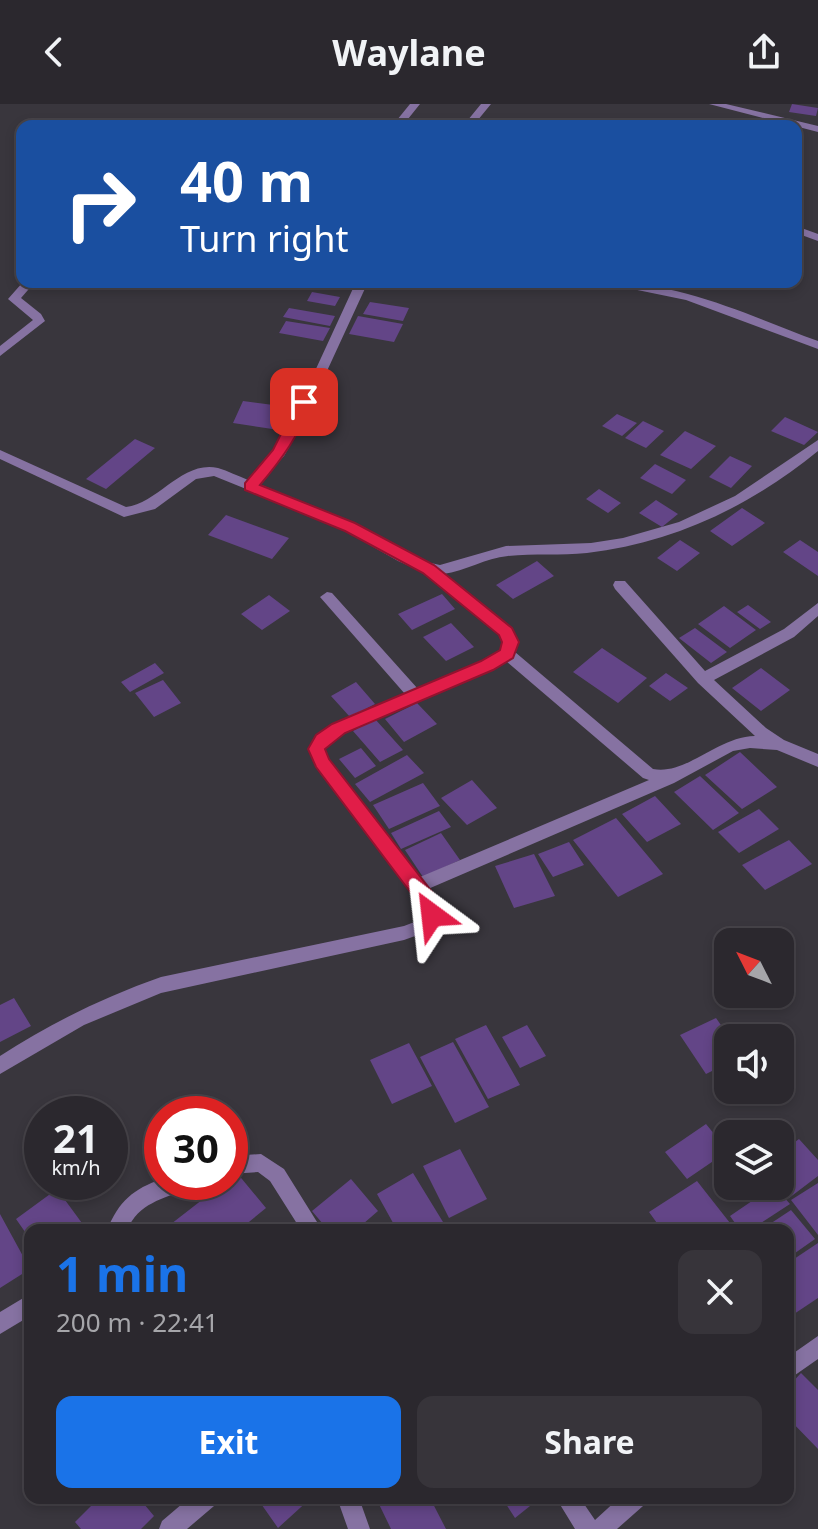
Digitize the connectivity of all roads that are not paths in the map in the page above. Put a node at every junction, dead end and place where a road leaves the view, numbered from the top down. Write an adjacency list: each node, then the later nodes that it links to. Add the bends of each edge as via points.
1 (415, 104): 4 (street)
2 (486, 104): 5 (street)
3 (714, 104): 6 (street)
4 (401, 120)
5 (473, 120)
6 (781, 120)
7 (24, 288): 11 (street, via 14,299 39,321)
8 (359, 288): 14 (street, via 297,423)
9 (643, 288): 10 (street, via 689,297)
10 (818, 345)
11 (0, 352)
12 (818, 444): 15 (street, via 772,479 682,528 588,548 502,552 446,569)
13 (0, 454): 14 (street, via 124,512 151,507 202,470)
14 (250, 486): 15 (street, via 350,527)
15 (428, 569): 19 (street, via 506,632 511,642)
16 (620, 585): 20 (street)
17 (327, 597): 21 (street)
18 (818, 608): 20 (street, via 789,633)
19 (507, 654): 21 (street); 24 (street, via 649,774)
20 (703, 679): 22 (street)
21 (415, 696): 25 (street, via 338,729 317,749)
22 (779, 744): 23 (street); 24 (street, via 740,743)
23 (817, 760)
24 (673, 777): 25 (street)
25 (417, 886): 26 (street, via 432,915 423,926 124,997 56,1030)
26 (0, 1066)
27 (248, 1164): 30 (street, via 261,1163 277,1175)
28 (144, 1195): 29 (street)
29 (119, 1224)
30 (308, 1224)
31 (24, 1308): 32 (street)
32 (0, 1324)
33 (818, 1346): 34 (street)
34 (794, 1365)
35 (199, 1504): 39 (street)
36 (350, 1504): 40 (street)
37 (571, 1504): 41 (street)
38 (628, 1504): 42 (street)
39 (170, 1529)
40 (359, 1529)
41 (588, 1529)
42 (601, 1529)

